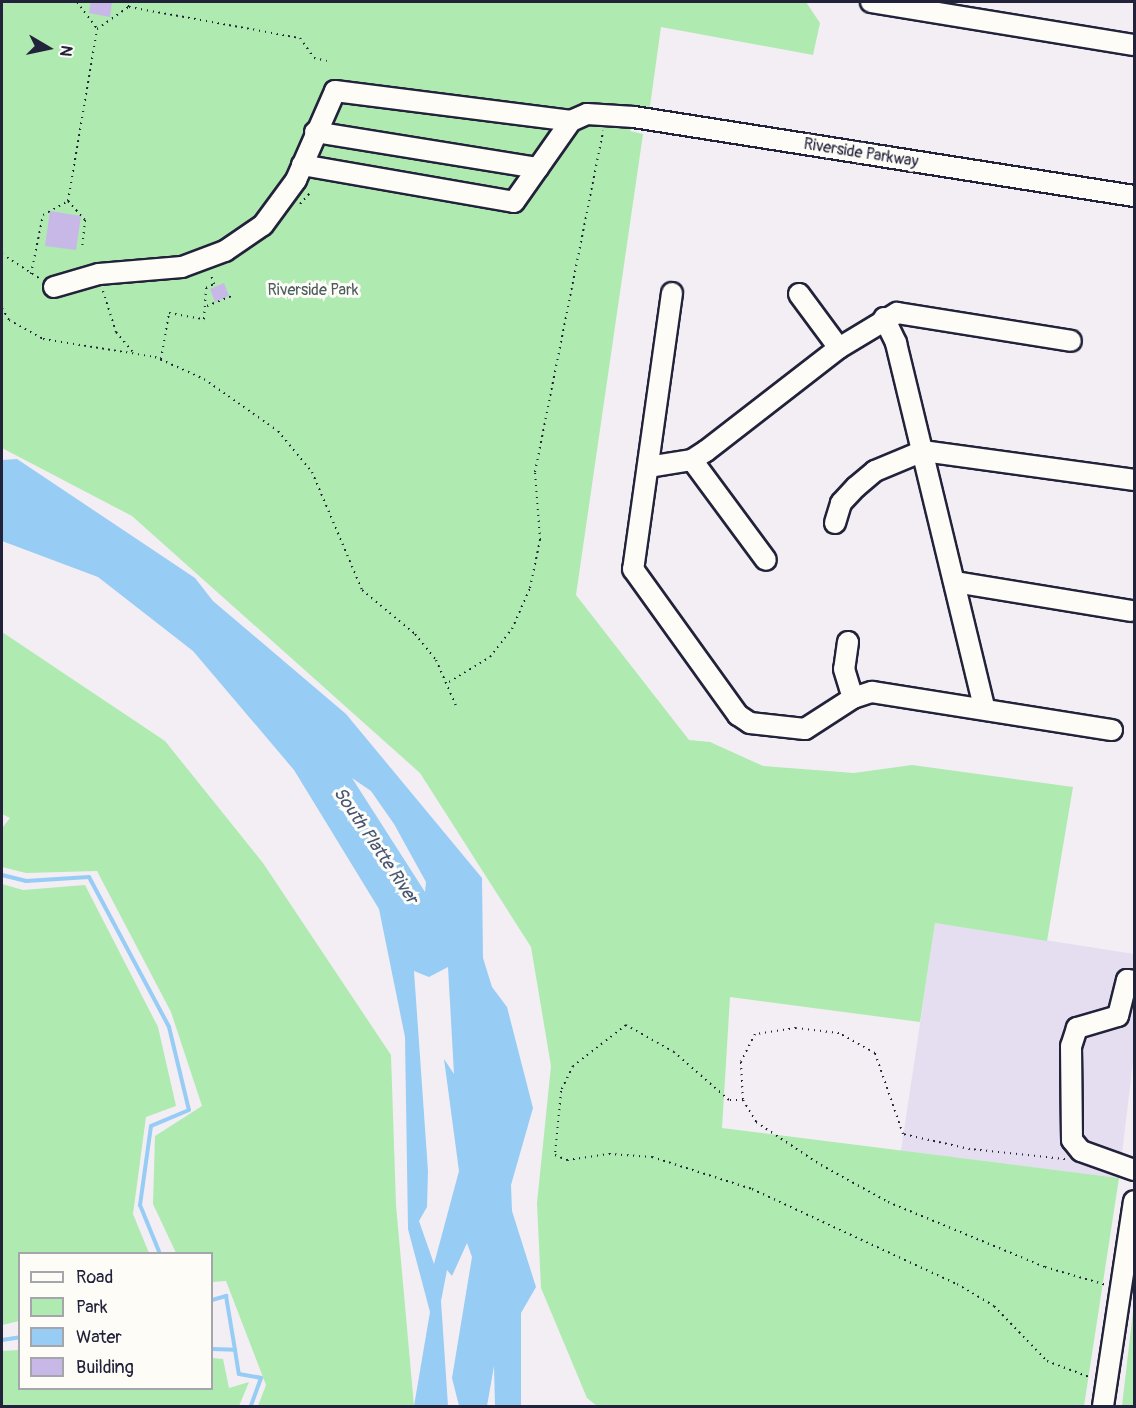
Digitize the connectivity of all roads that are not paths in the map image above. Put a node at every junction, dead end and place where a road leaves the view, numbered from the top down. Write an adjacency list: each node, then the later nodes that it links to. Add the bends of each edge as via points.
1 (871, 2): 2 (street)
2 (1134, 45)
3 (579, 117): 4 (street, Riverside Parkway, via 335,91); 6 (street); 7 (street, Riverside Parkway, via 634,117)
4 (315, 132): 5 (street); 6 (street)
5 (302, 165): 6 (street, via 501,203 521,196); 8 (street, via 263,225 225,251 182,267 99,273)
6 (538, 168)
7 (1134, 196)
8 (54, 286)
9 (672, 293): 16 (street)
10 (800, 294): 13 (street)
11 (884, 318): 12 (street, via 897,312); 13 (street); 14 (street, via 896,343)
12 (1071, 341)
13 (839, 348): 15 (street)
14 (923, 451): 17 (street); 18 (street, via 875,471 841,503); 20 (street)
15 (692, 460): 16 (street); 19 (street)
16 (648, 467): 23 (street, via 633,569 738,715 750,723 805,729)
17 (1134, 480)
18 (834, 523)
19 (766, 560)
20 (955, 582): 21 (street); 24 (street)
21 (1132, 611)
22 (848, 642): 23 (street, via 844,669)
23 (853, 698): 24 (street, via 872,692)
24 (984, 708): 25 (street)
25 (1112, 730)
26 (1134, 981): 27 (street, via 1127,980 1118,1016 1077,1028 1071,1046 1072,1140 1081,1151)
27 (1134, 1170)
28 (1134, 1201): 29 (street)
29 (1104, 1407)

